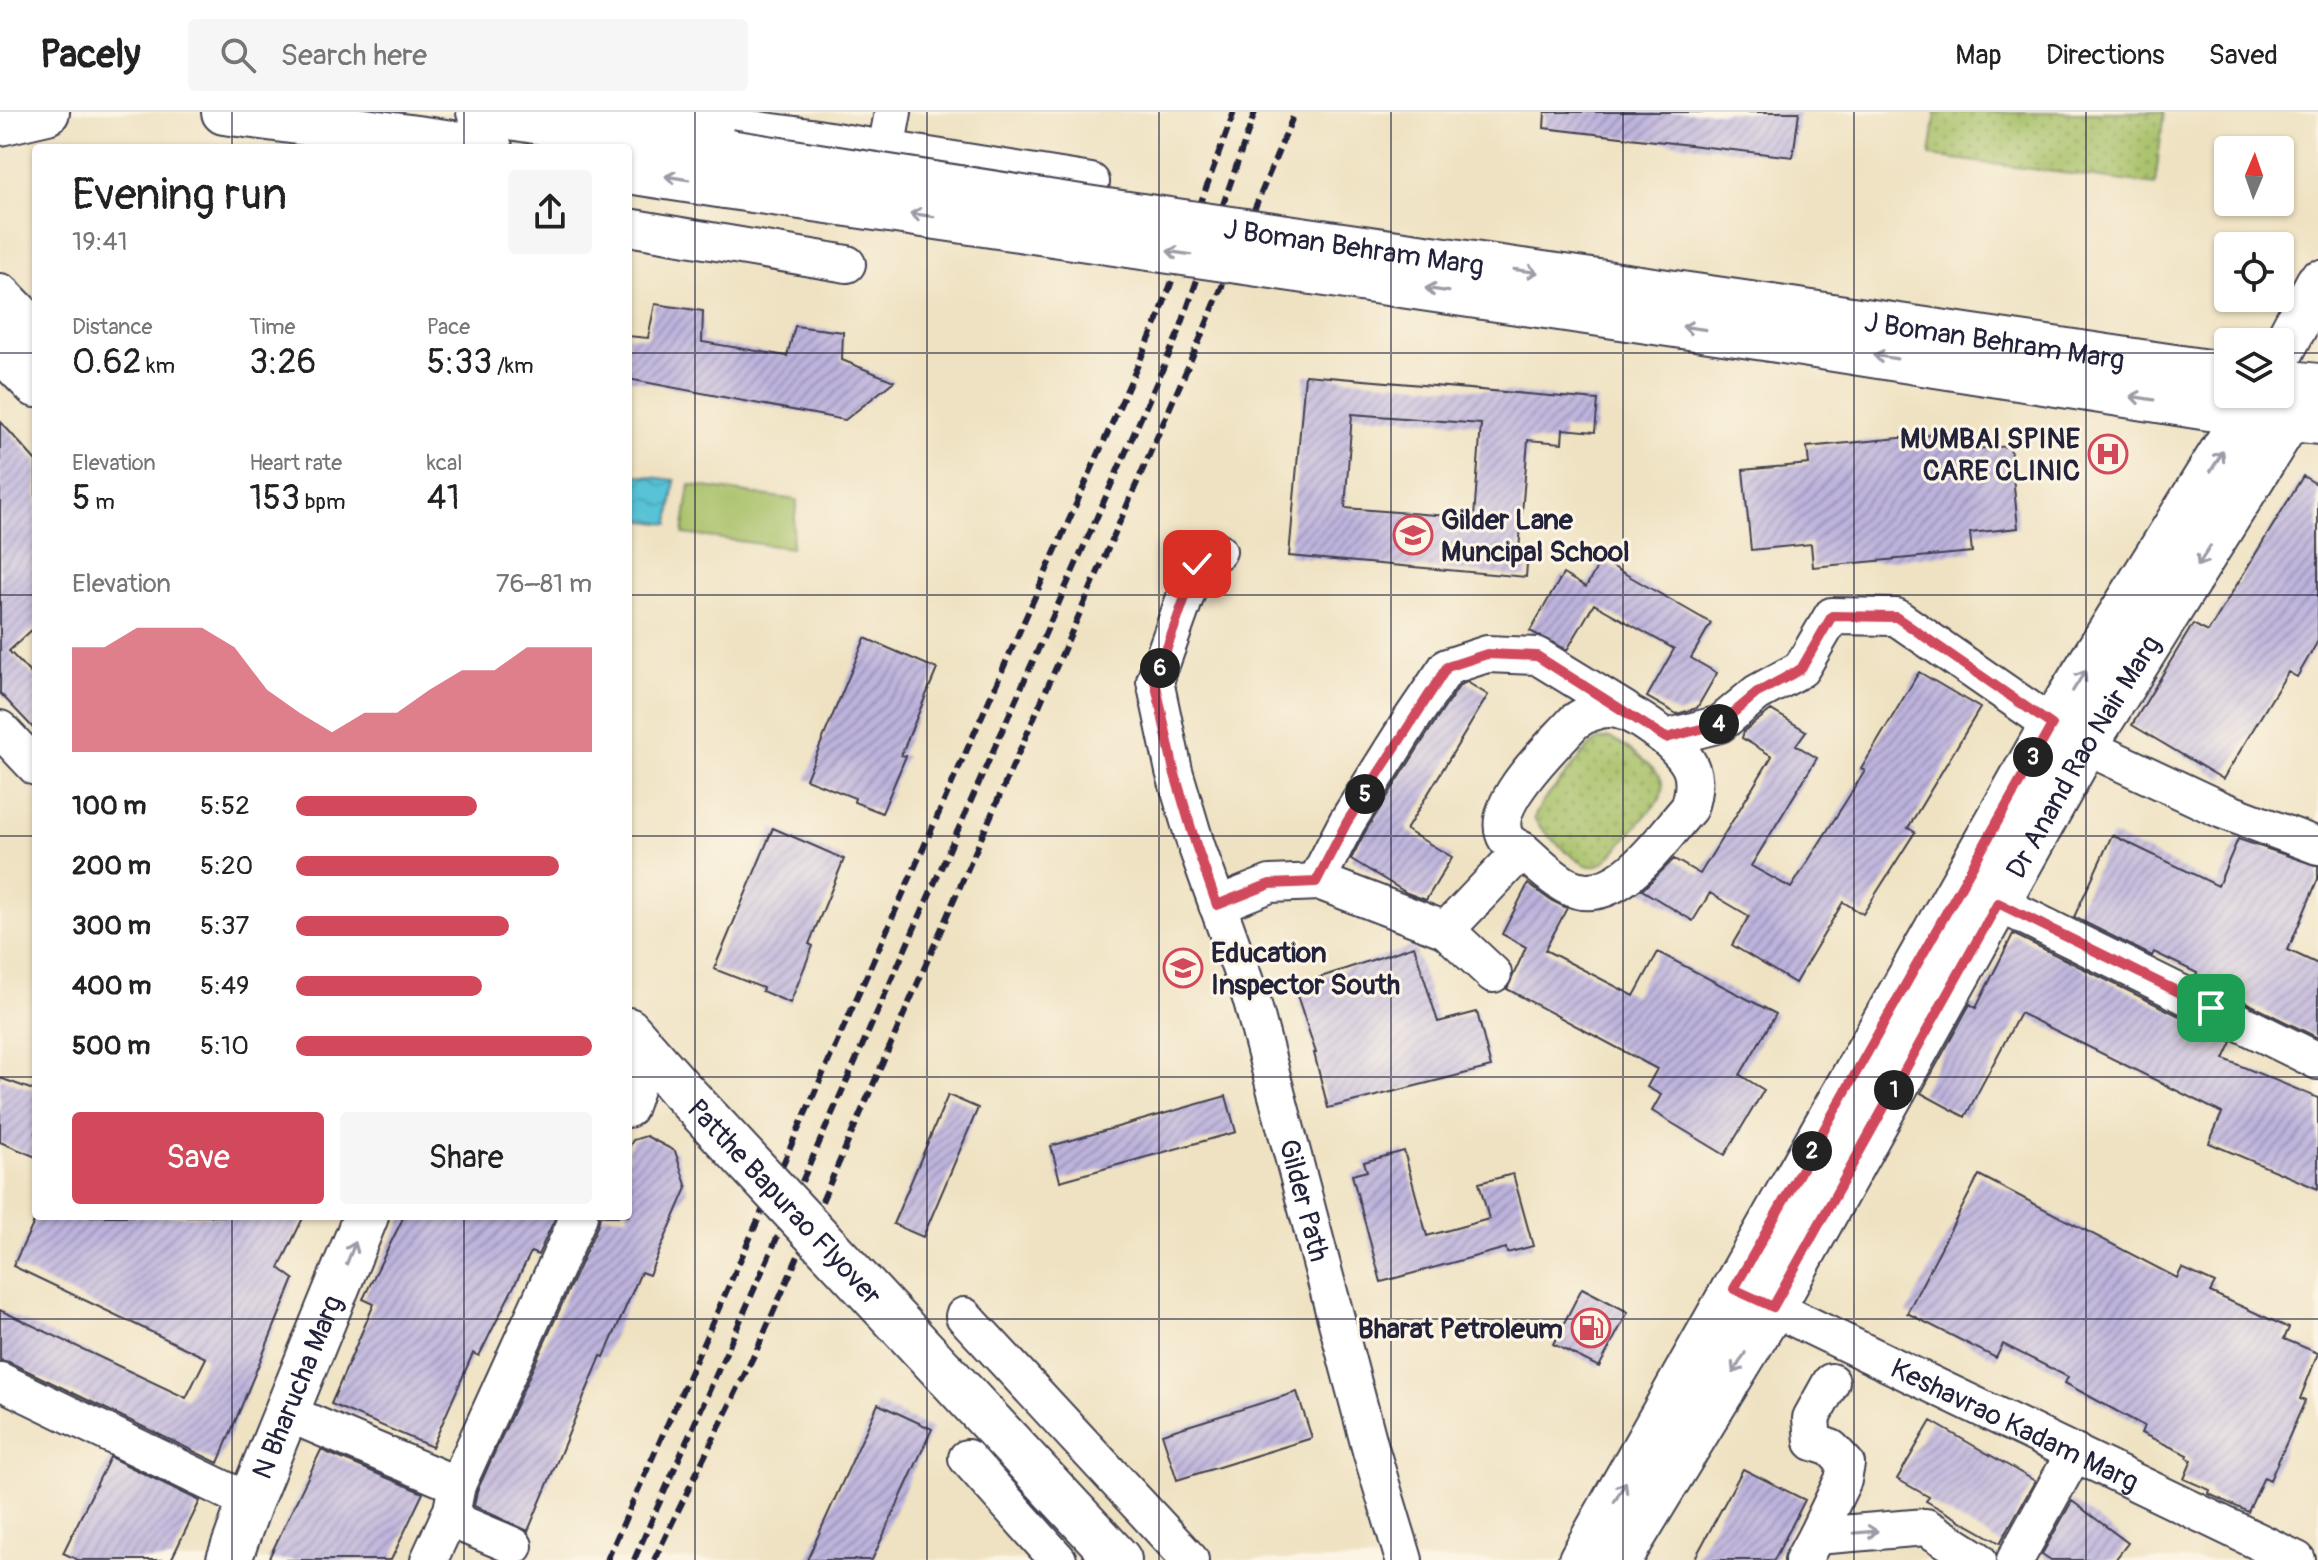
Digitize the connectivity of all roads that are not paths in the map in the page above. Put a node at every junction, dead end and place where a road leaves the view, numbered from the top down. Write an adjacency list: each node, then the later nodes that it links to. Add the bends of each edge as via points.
1 (224, 112): 5 (main road)
2 (479, 112): 6 (main road, J Boman Behram Marg)
3 (624, 112): 8 (street)
4 (893, 112): 8 (street)
5 (430, 143)
6 (618, 144)
7 (632, 147): 9 (main road, J Boman Behram Marg)
8 (886, 150): 11 (street)
9 (727, 169): 10 (main road, J Boman Behram Marg, one-way to 10); 16 (main road, J Boman Behram Marg, bridge)
10 (632, 171)
11 (1091, 182)
12 (632, 228): 13 (street)
13 (847, 264)
14 (2318, 283): 17 (main road)
15 (0, 296): 18 (main road)
16 (1771, 323): 20 (main road, J Boman Behram Marg); 22 (main road, J Boman Behram Marg, one-way to 16)
17 (2294, 328)
18 (32, 329)
19 (0, 348): 21 (main road)
20 (2214, 373)
21 (32, 381)
22 (2214, 386)
23 (2285, 408): 27 (main road, Dr Anand Rao Nair Marg)
24 (1218, 551): 34 (street, Gilder Path, via 1197,564 1155,681 1174,771)
25 (1625, 710): 28 (street); 31 (street, via 1609,708 1574,722 1516,789 1502,832); 32 (street, via 1537,656 1487,654 1447,667 1347,822)
26 (0, 729): 29 (street)
27 (2068, 735): 28 (street, via 1896,617 1832,616 1801,669 1757,693 1720,724); 30 (street, via 2222,810); 33 (main road, Dr Anand Rao Nair Marg); 41 (main road, Dr Anand Rao Nair Marg)
28 (1666, 738): 31 (street, via 1692,768 1693,795 1689,808 1624,879 1598,892 1583,891 1552,876)
29 (32, 763)
30 (2318, 846)
31 (1522, 850): 35 (street)
32 (1316, 882): 34 (street, via 1270,884); 35 (street)
33 (1998, 903): 38 (street); 42 (main road, Dr Anand Rao Nair Marg)
34 (1217, 905): 59 (street, Gilder Path, via 1252,1001)
35 (1446, 930): 36 (street)
36 (1493, 974)
37 (632, 1035): 57 (main road, Patthe Bapurao Flyover, bridge)
38 (2318, 1061)
39 (364, 1220): 46 (main road, N Bharucha Marg, one-way to 39)
40 (577, 1220): 50 (street)
41 (1734, 1289): 42 (street, Keshavrao Kadam Marg); 60 (main road, Dr Anand Rao Nair Marg, one-way to 41)
42 (1773, 1307): 47 (street, Keshavrao Kadam Marg); 61 (main road, Dr Anand Rao Nair Marg, one-way to 61)
43 (964, 1316): 58 (street)
44 (0, 1381): 49 (street)
45 (1831, 1382): 52 (street, via 1811,1418 1813,1442 1831,1448 1846,1464)
46 (287, 1413): 49 (main road, N Bharucha Marg); 50 (street)
47 (2075, 1452): 53 (street, Keshavrao Kadam Marg); 63 (street)
48 (967, 1458): 56 (street)
49 (250, 1502): 54 (main road, N Bharucha Marg)
50 (453, 1502): 51 (street); 55 (street)
51 (514, 1546)
52 (1810, 1548): 62 (street, one-way to 62, via 1926,1527)
53 (2303, 1554)
54 (229, 1560)
55 (429, 1560)
56 (1058, 1560)
57 (1119, 1560)
58 (1190, 1560)
59 (1404, 1560)
60 (1581, 1560)
61 (1619, 1560)
62 (1978, 1560)
63 (2015, 1560)

